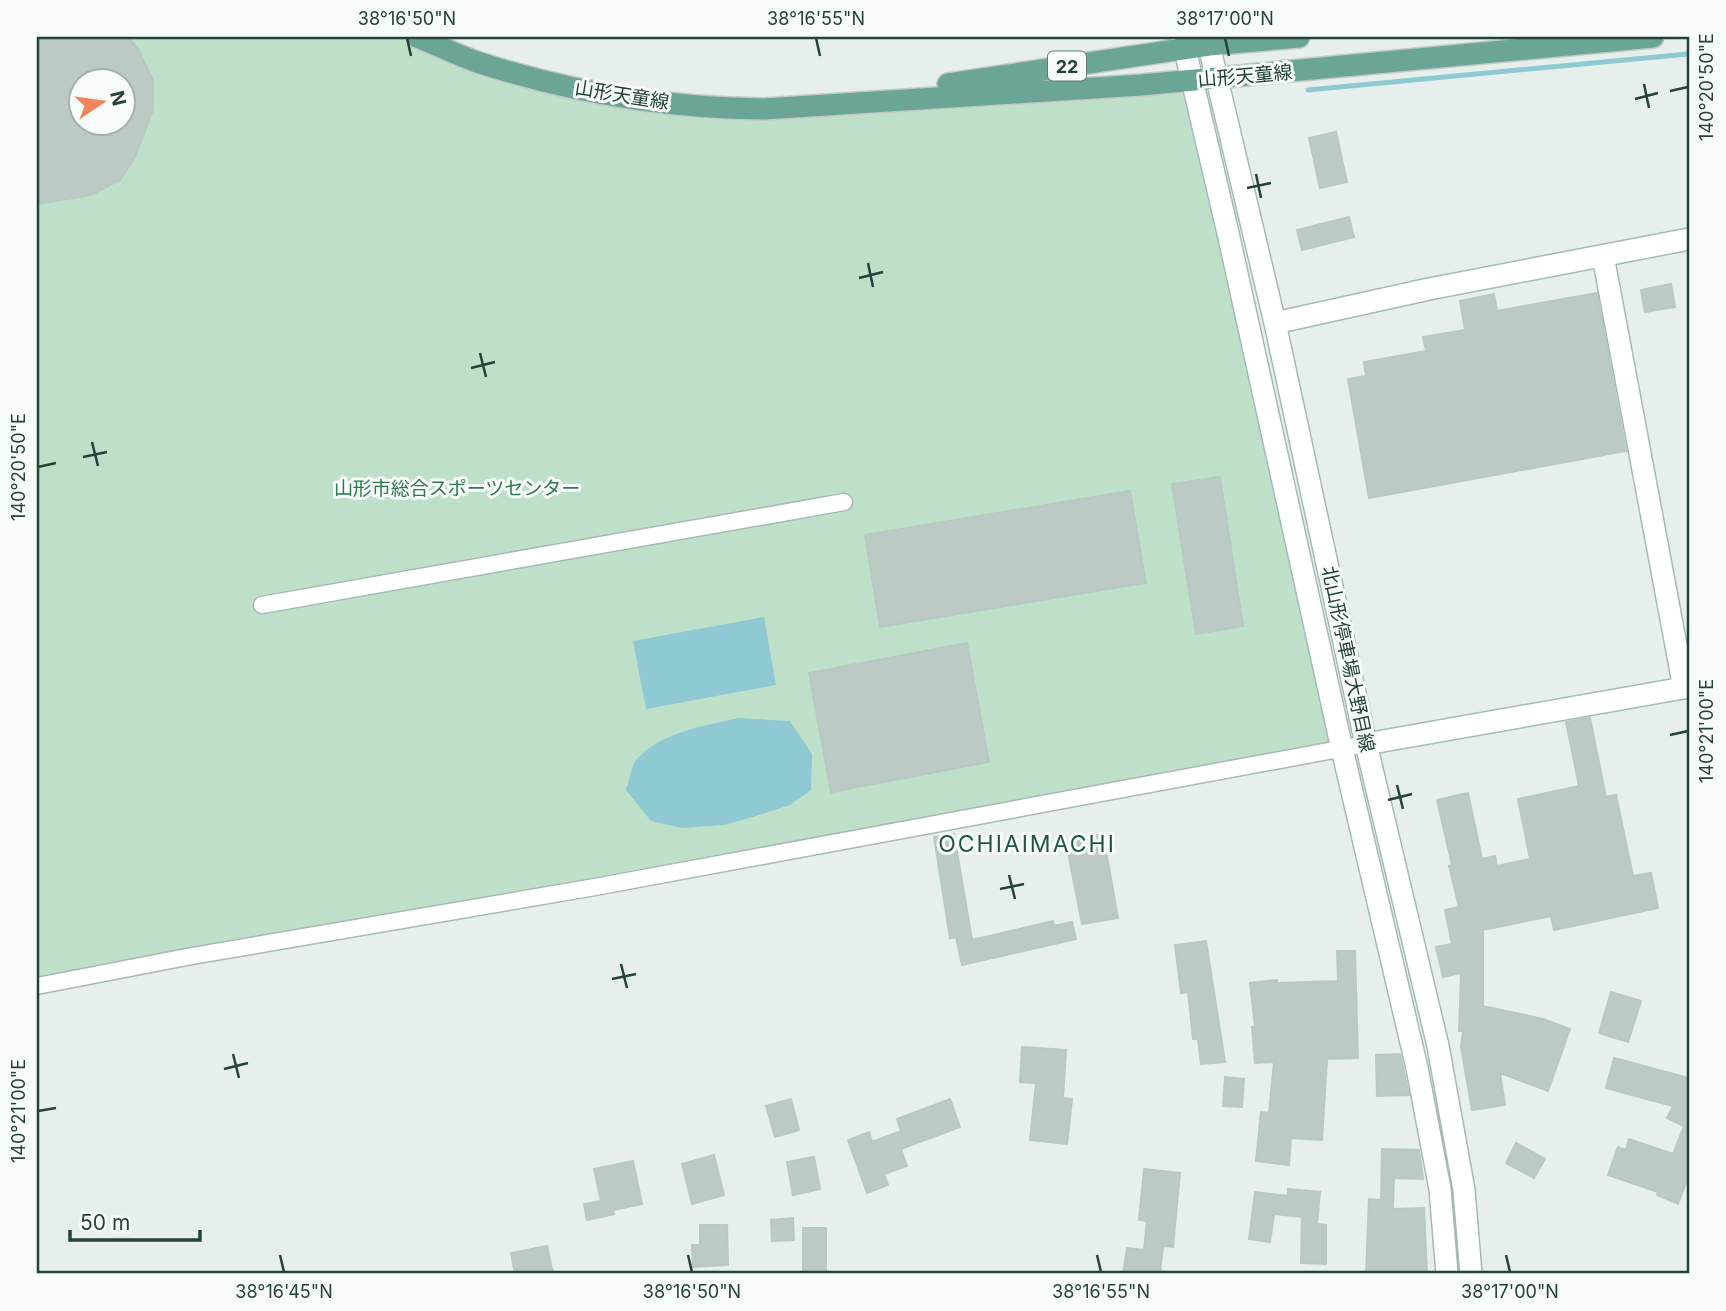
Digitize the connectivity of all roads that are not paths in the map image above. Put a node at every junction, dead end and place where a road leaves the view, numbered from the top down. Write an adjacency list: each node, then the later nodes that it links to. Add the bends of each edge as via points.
1 (417, 37): 8 (main road, 山形天童線 / 22, via 476,61 559,85 645,100 720,108)
2 (1299, 37): 4 (main road, 山形天童線 / 22)
3 (1653, 37): 6 (main road, 山形天童線 / 22)
4 (1208, 41): 5 (main road, 山形天童線 / 22); 6 (main road, 北山形停車場大野目線)
5 (1184, 43): 7 (main road, 北山形停車場大野目線); 8 (main road, 山形天童線 / 22)
6 (1218, 79): 7 (main road, 山形天童線 / 22); 11 (main road, 北山形停車場大野目線)
7 (1192, 80): 8 (main road, 山形天童線 / 22); 16 (main road, 北山形停車場大野目線)
8 (836, 103)
9 (1689, 239): 10 (main road)
10 (1603, 256): 11 (main road); 14 (main road)
11 (1275, 323): 15 (main road, 北山形停車場大野目線)
12 (844, 502): 13 (street)
13 (262, 605)
14 (1686, 688): 15 (main road)
15 (1366, 744): 16 (street); 19 (main road, 北山形停車場大野目線, via 1438,1046 1464,1189)
16 (1342, 749): 17 (street); 18 (main road, 北山形停車場大野目線, via 1417,1068 1440,1189)
17 (37, 986)
18 (1447, 1274)
19 (1471, 1274)

